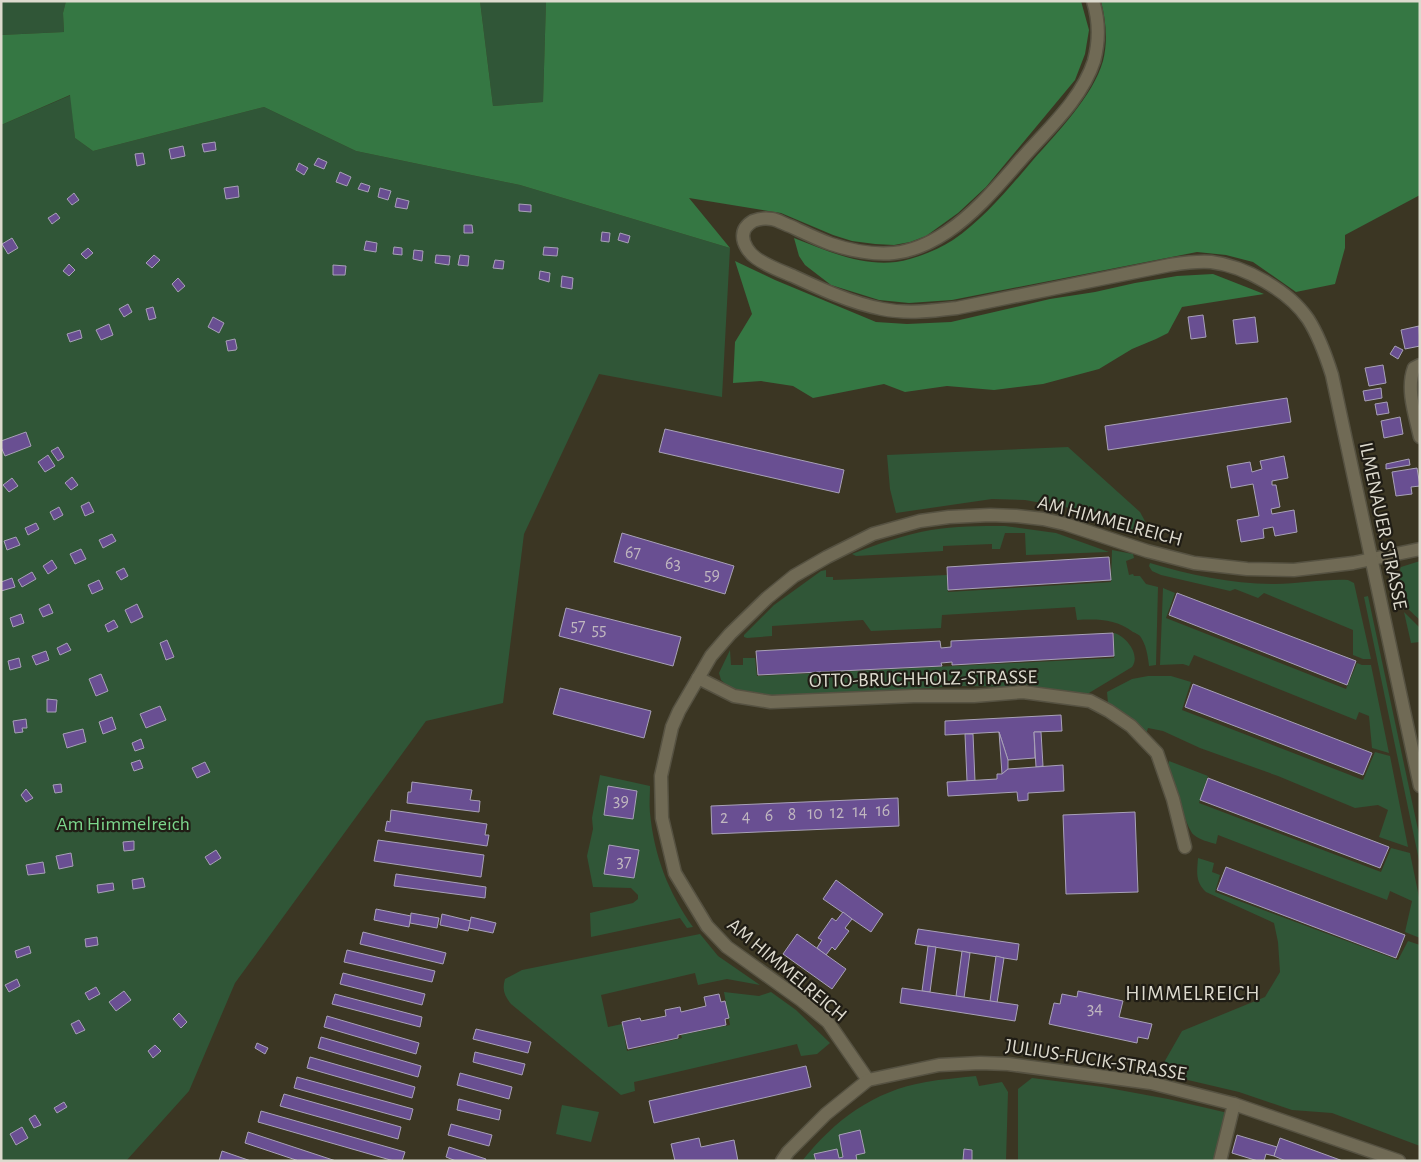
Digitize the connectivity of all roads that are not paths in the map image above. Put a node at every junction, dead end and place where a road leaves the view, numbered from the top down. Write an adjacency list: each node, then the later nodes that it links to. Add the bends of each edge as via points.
1 (1093, 1): 5 (street, ILMENAUER STRASSE, via 1097,17 1097,45 1094,61 1080,90 1059,118 978,207 947,232 896,253 876,254 838,246 772,219 764,219 754,220 745,228 743,238 746,247 756,258 803,280 854,301 896,312 957,308 1184,263 1212,262 1255,277 1297,306 1308,320 1327,359)
2 (1420, 365): 3 (street, via 1414,368 1410,388)
3 (1420, 437)
4 (1420, 549): 5 (street, AM HIMMELREICH)
5 (1371, 559): 6 (street, AM HIMMELREICH, via 1294,570 1247,569 1194,563 1043,520 990,515 920,520 873,534 794,576 730,634); 7 (street, ILMENAUER STRASSE)
6 (698, 678): 8 (street, OTTO-BRUCHHOLZ-STRASSE, via 734,696 771,702 1023,692 1090,701 1131,726 1157,753); 9 (street, AM HIMMELREICH, via 672,728 661,776 662,818 675,874 712,932 727,947 828,1022)
7 (1420, 786)
8 (1185, 847)
9 (868, 1080): 10 (street, JULIUS-FUCIK-STRASSE, via 940,1065 1008,1064 1151,1083); 11 (street, via 826,1114)
10 (1234, 1104): 12 (street); 13 (street, JULIUS-FUCIK-STRASSE)
11 (782, 1161)
12 (1220, 1161)
13 (1398, 1161)

